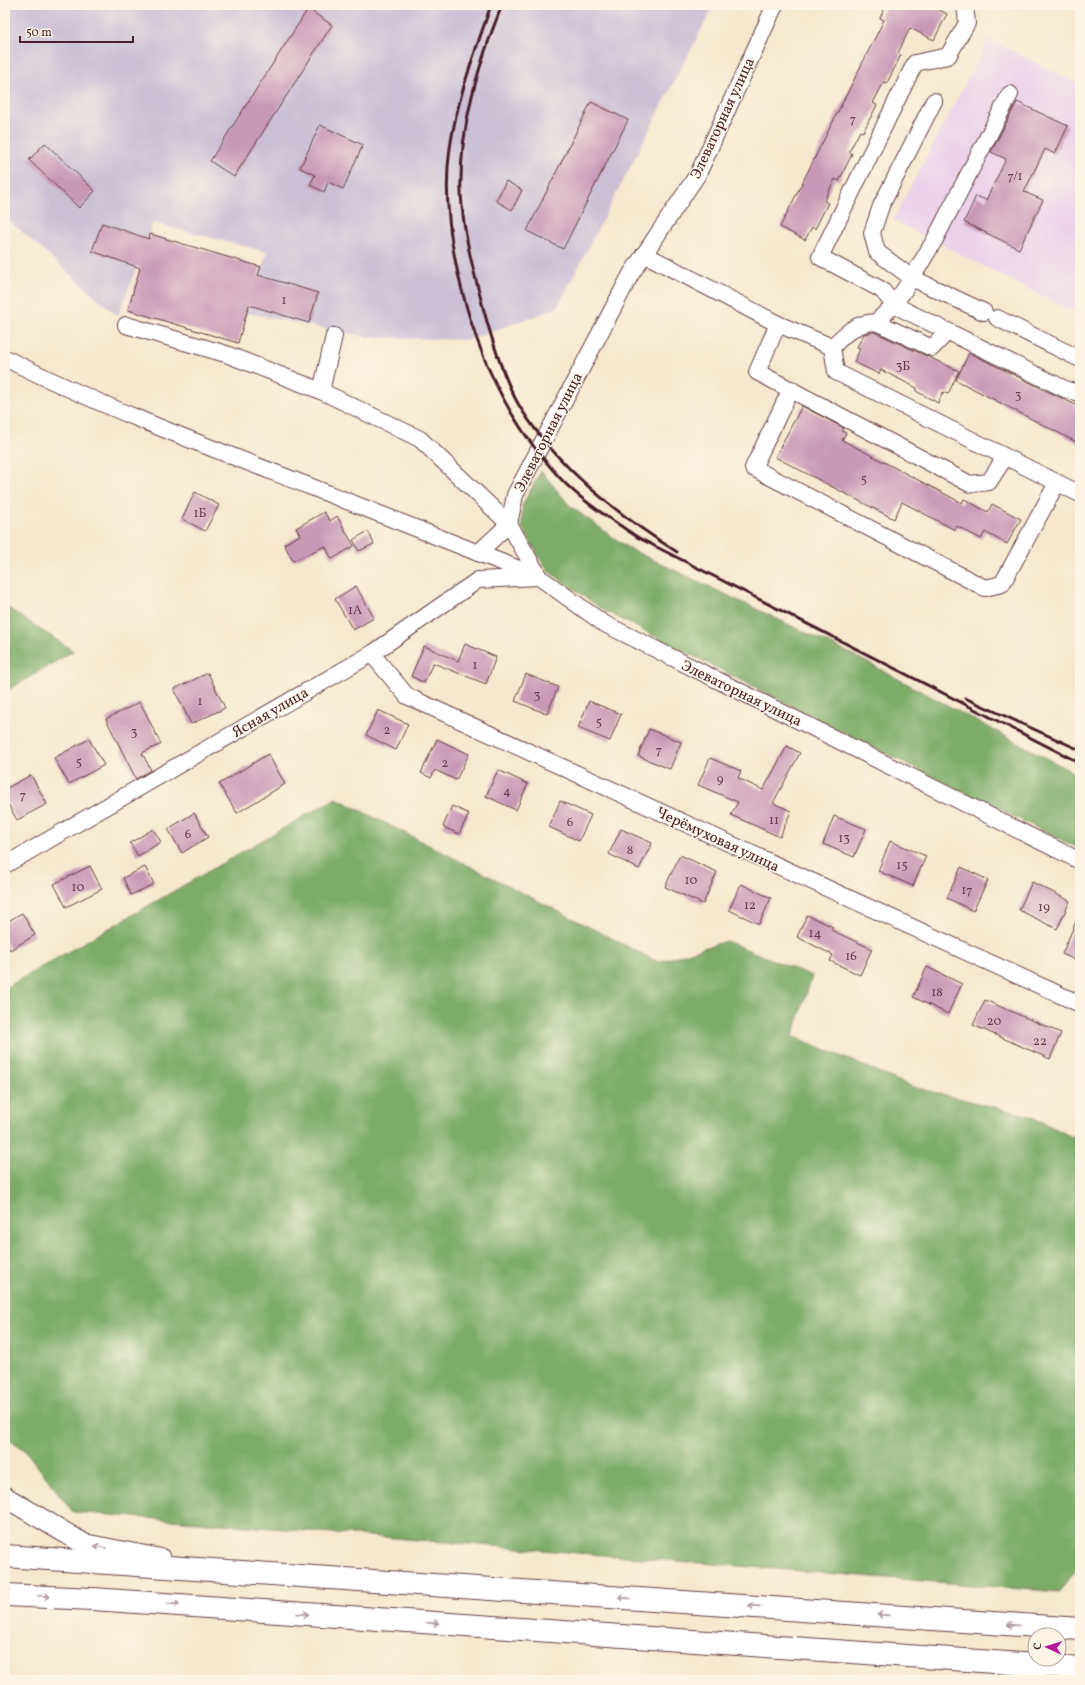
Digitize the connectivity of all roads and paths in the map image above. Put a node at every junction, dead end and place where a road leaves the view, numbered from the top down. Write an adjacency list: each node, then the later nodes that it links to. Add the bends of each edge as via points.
1 (775, 5): 5 (street, Элеваторная улица, via 698,174)
2 (966, 5): 7 (street, via 967,23 948,56 915,63 820,257 882,290)
3 (1010, 94): 6 (street, via 934,241)
4 (934, 101): 6 (street, via 881,206 872,233 878,252)
5 (644, 254): 9 (street); 22 (street, Элеваторная улица, via 631,274 515,495)
6 (912, 278): 7 (street); 15 (street)
7 (894, 305): 8 (street); 11 (street)
8 (876, 322): 11 (street, via 932,348); 13 (street, via 863,323 845,333)
9 (778, 324): 13 (street); 16 (street, via 757,372)
10 (126, 325): 17 (street, via 226,354)
11 (948, 331): 18 (street, via 1067,390)
12 (334, 336): 17 (street)
13 (832, 347): 19 (street, via 836,372)
14 (5, 358): 23 (street, via 143,422)
15 (1080, 359)
16 (791, 389): 19 (street, via 970,484 989,482); 20 (street, via 753,468 985,588 1002,584)
17 (321, 391): 22 (street, via 420,439)
18 (1080, 393)
19 (1005, 457): 20 (street)
20 (1057, 483): 21 (street)
21 (1080, 494)
22 (509, 524): 23 (street); 24 (street, Элеваторная улица)
23 (478, 553): 24 (street)
24 (538, 577): 25 (street, Ясная улица, via 478,580); 26 (street, Элеваторная улица, via 603,624)
25 (372, 653): 27 (street, Ясная улица); 28 (street, Черёмуховая улица, via 407,696)
26 (1080, 861)
27 (5, 865)
28 (1080, 1004)
29 (5, 1497): 31 (street, one-way to 29, via 84,1544)
30 (5, 1556): 31 (main road)
31 (220, 1571): 33 (main road, one-way to 31)
32 (5, 1595): 34 (main road, one-way to 34)
33 (1080, 1629)
34 (1080, 1668)

